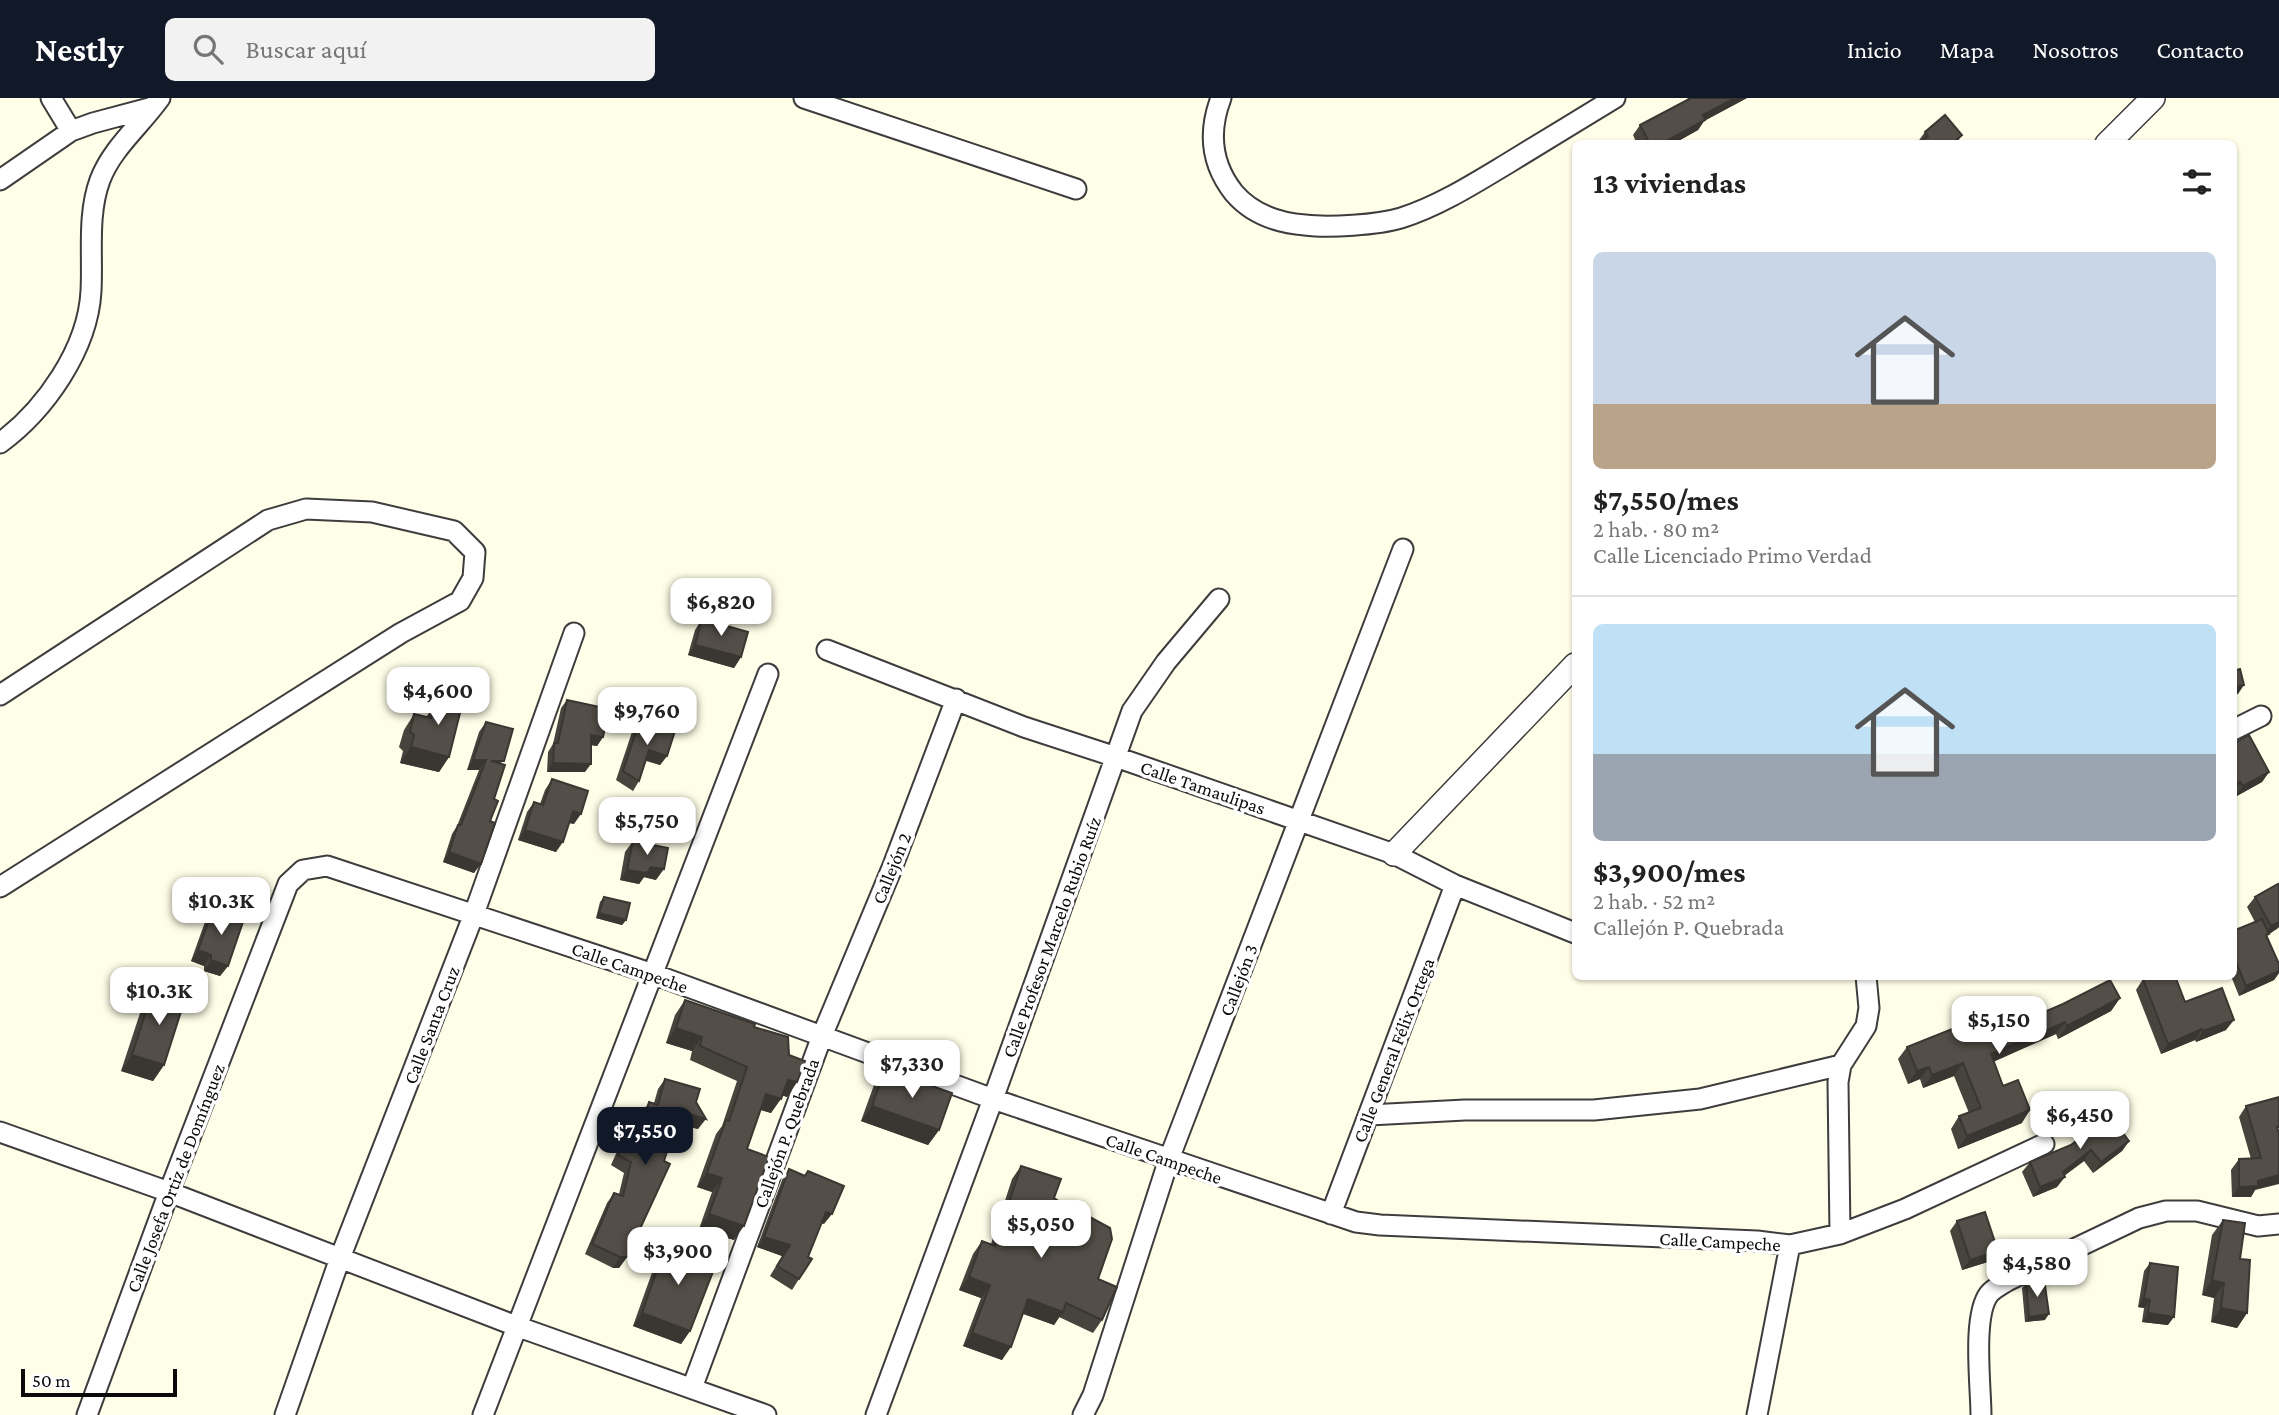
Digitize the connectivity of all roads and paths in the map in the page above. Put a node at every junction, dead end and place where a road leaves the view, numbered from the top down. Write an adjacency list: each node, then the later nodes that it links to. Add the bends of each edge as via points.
1 (51, 98): 7 (street)
2 (804, 98): 10 (street)
3 (1221, 98): 4 (street, via 1214,117 1213,146 1219,168 1236,195 1276,221 1324,228 1399,219 1466,189)
4 (1615, 98)
5 (2153, 98): 8 (street)
6 (157, 103): 7 (street); 11 (street, via 110,159 100,180 92,215 91,295 68,367 41,404)
7 (71, 131): 9 (street)
8 (2111, 140)
9 (0, 180)
10 (1076, 189)
11 (0, 443)
12 (1403, 549): 23 (street, Callejón 3)
13 (1219, 599): 22 (street, Calle Profesor Marcelo Rubio Ruíz, via 1140,697)
14 (574, 633): 28 (street, Calle Santa Cruz)
15 (827, 650): 19 (street, Calle Tamaulipas)
16 (1572, 668): 24 (street)
17 (768, 674): 30 (street)
18 (0, 695): 27 (street, via 268,520 306,509 372,512 454,531 475,552 473,578 460,601 401,633)
19 (956, 699): 22 (street, Calle Tamaulipas); 32 (street, Callejón 2)
20 (2261, 716): 21 (street)
21 (2237, 728)
22 (1116, 757): 23 (street, Calle Tamaulipas); 34 (street, Calle Profesor Marcelo Rubio Ruíz)
23 (1299, 821): 24 (street, Calle Tamaulipas); 38 (street, Callejón 3)
24 (1394, 854): 26 (street, Calle Tamaulipas)
25 (303, 870): 28 (street, Calle Campeche, via 327,866); 39 (street, Calle Josefa Ortiz de Domínguez, via 288,884)
26 (1455, 885): 29 (street, Calle Tamaulipas); 35 (street, Calle General Félix Ortega)
27 (0, 887)
28 (474, 914): 30 (street, Calle Campeche); 44 (street, Calle Santa Cruz)
29 (1572, 932)
30 (653, 974): 32 (street, Calle Campeche); 45 (street)
31 (1866, 980): 33 (street, via 1866,1026)
32 (822, 1036): 34 (street, Calle Campeche); 46 (street, Callejón P. Quebrada)
33 (1841, 1065): 35 (street, via 1700,1098 1594,1110); 42 (street, via 1837,1124)
34 (993, 1099): 38 (street, Calle Campeche); 51 (street, Calle Profesor Marcelo Rubio Ruíz)
35 (1369, 1115): 40 (street, Calle General Félix Ortega)
36 (0, 1132): 39 (street)
37 (2044, 1144): 42 (street, Calle Campeche)
38 (1169, 1159): 40 (street, Calle Campeche); 52 (street, Callejón 3)
39 (169, 1192): 44 (street); 47 (street, Calle Josefa Ortiz de Domínguez)
40 (1331, 1214): 43 (street, Calle Campeche, via 1380,1225)
41 (2279, 1224): 54 (street, via 2258,1226 2197,1211 2166,1211 2138,1218 1990,1292 1979,1331)
42 (1840, 1234): 43 (street, Calle Campeche)
43 (1790, 1245): 53 (street)
44 (340, 1258): 45 (street); 48 (street, Calle Santa Cruz)
45 (516, 1326): 46 (street); 49 (street)
46 (692, 1388): 50 (street)
47 (87, 1415)
48 (285, 1415)
49 (483, 1415)
50 (766, 1415)
51 (876, 1415)
52 (1083, 1415)
53 (1757, 1415)
54 (1981, 1415)

